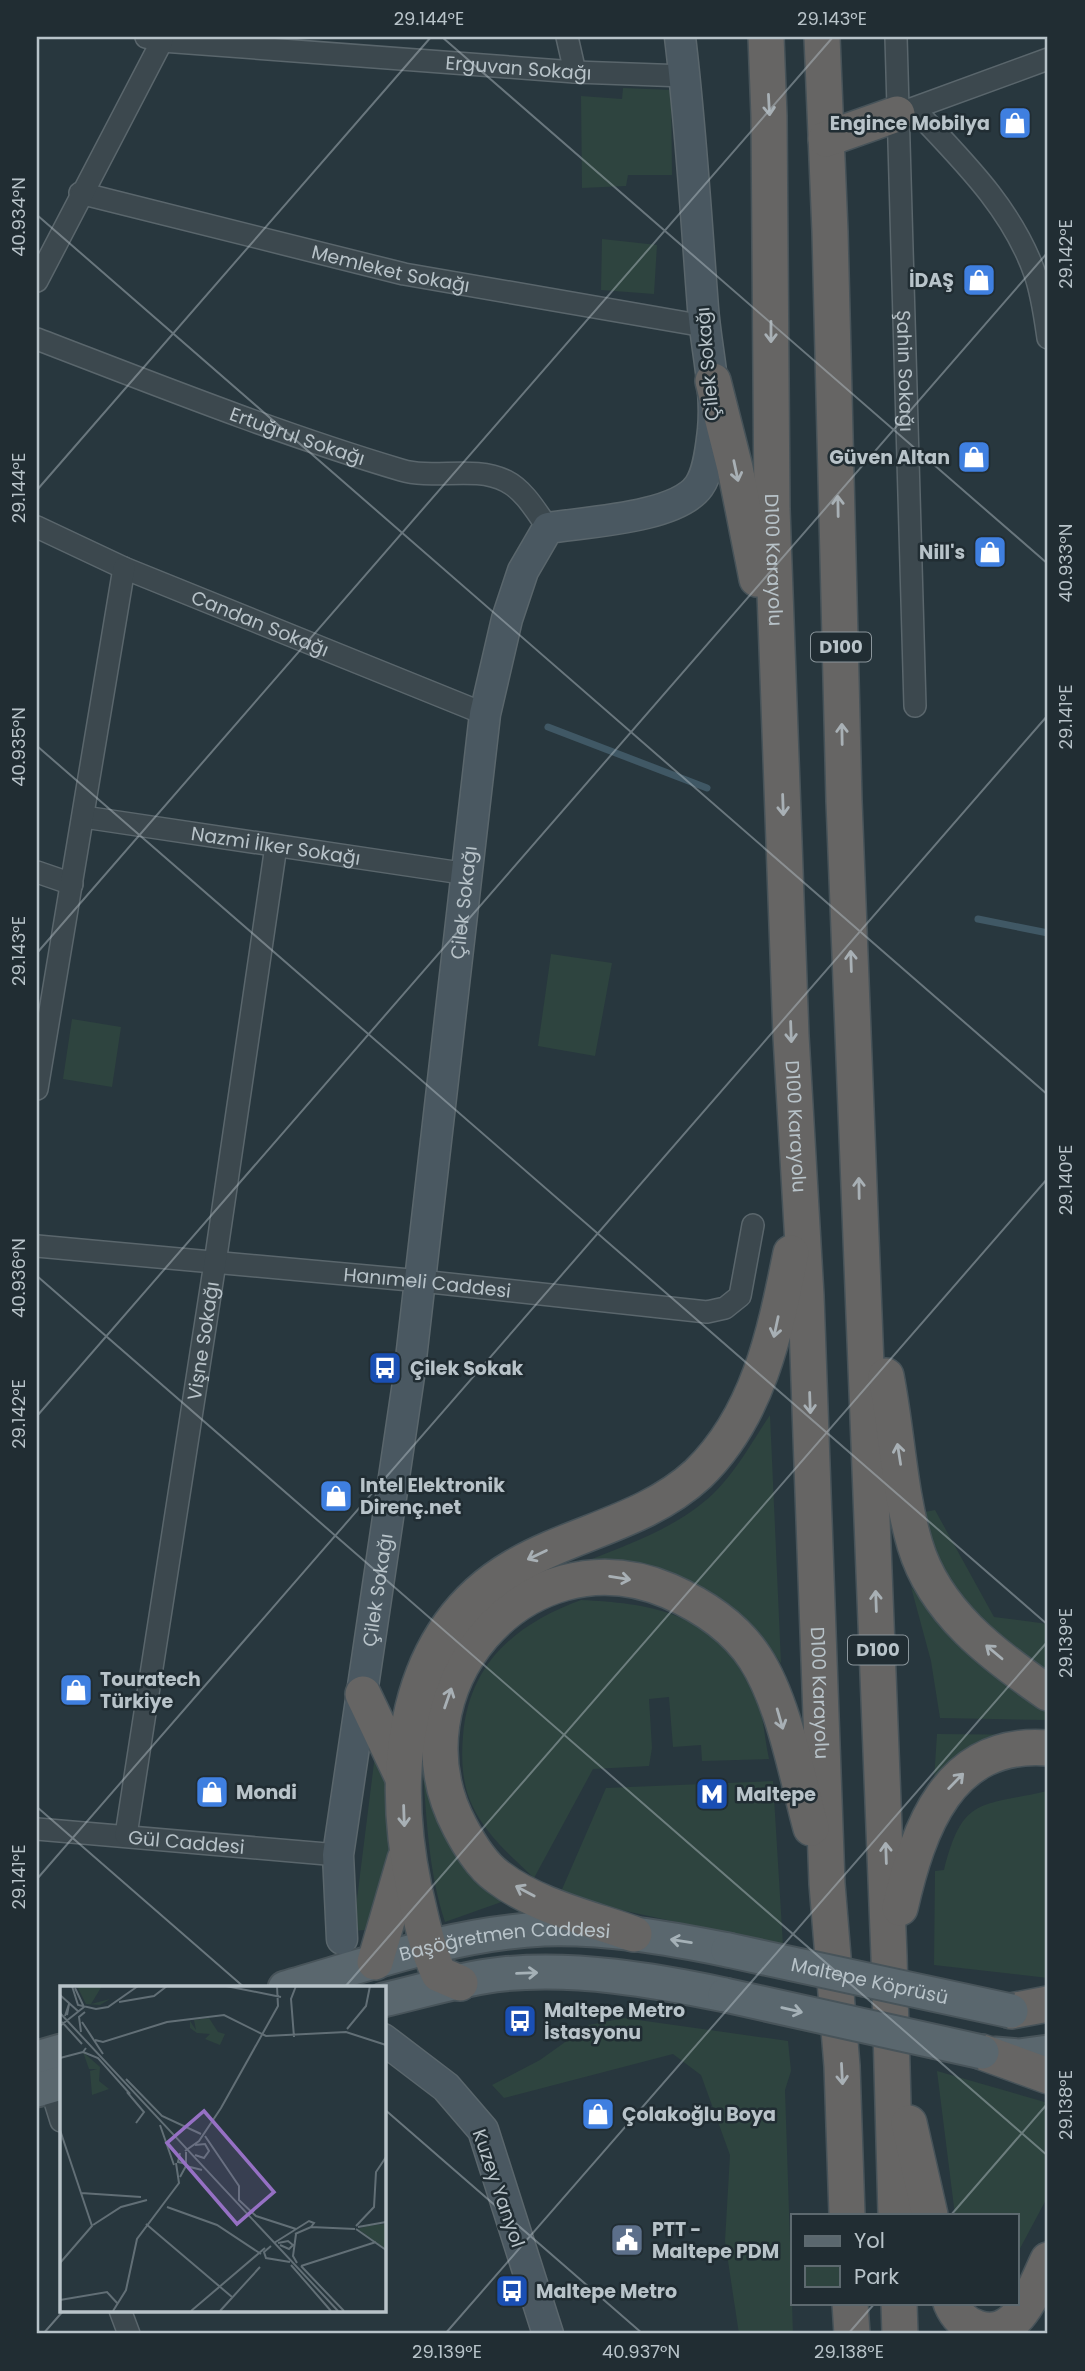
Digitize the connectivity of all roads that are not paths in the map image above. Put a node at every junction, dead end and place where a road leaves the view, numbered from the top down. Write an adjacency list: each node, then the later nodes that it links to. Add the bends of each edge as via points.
1 (567, 37): 9 (street)
2 (680, 37): 10 (main road, Çilek Sokağı)
3 (766, 37): 22 (highway, D100 Karayolu, one-way to 22)
4 (822, 37): 12 (highway, D100)
5 (896, 37): 11 (street, Şahin Sokağı)
6 (154, 39): 7 (street, Erguvan Sokağı); 13 (street)
7 (328, 44): 9 (street, Erguvan Sokağı)
8 (1048, 59): 11 (street)
9 (575, 72): 10 (street, Erguvan Sokağı)
10 (685, 76): 15 (main road, Çilek Sokağı)
11 (906, 111): 12 (highway); 16 (street, via 979,178 1012,225 1035,274); 23 (street, Şahin Sokağı)
12 (826, 139): 34 (highway, D100, one-way to 12)
13 (80, 193): 14 (street); 15 (street, Memleket Sokağı, via 404,274)
14 (37, 281)
15 (704, 326): 18 (main road, Çilek Sokağı)
16 (1048, 338)
17 (37, 339): 20 (street, Ertuğrul Sokağı, via 306,442 410,473 489,475 507,481)
18 (713, 381): 20 (main road, Çilek Sokağı, via 713,429 706,468 699,486 687,498 650,512); 22 (highway, one-way to 22, via 735,468)
19 (37, 527): 21 (street, Candan Sokağı)
20 (548, 528): 24 (main road, Çilek Sokağı, via 523,571)
21 (124, 568): 24 (street, Candan Sokağı); 25 (street)
22 (778, 688): 31 (highway, D100 Karayolu, one-way to 31)
23 (915, 706)
24 (485, 714): 28 (main road, Çilek Sokağı)
25 (84, 817): 26 (street, Nazmi İlker Sokağı); 29 (street)
26 (276, 846): 28 (street, Nazmi İlker Sokağı); 35 (street, Vişne Sokağı)
27 (37, 872): 29 (street)
28 (468, 874): 36 (main road, Çilek Sokağı)
29 (72, 884): 30 (street)
30 (37, 1089)
31 (800, 1212): 40 (highway, one-way to 40, via 774,1338 736,1426 678,1491 630,1518 515,1567 468,1606 440,1641 414,1696); 45 (highway, D100 Karayolu, one-way to 45)
32 (753, 1225): 36 (street, Hanımeli Caddesi, via 740,1296 716,1311)
33 (37, 1246): 35 (street, Hanımeli Caddesi)
34 (860, 1256): 37 (highway, one-way to 34, via 970,1631 938,1594 923,1565 910,1523 888,1386); 50 (highway, D100, one-way to 34)
35 (215, 1263): 36 (street, Hanımeli Caddesi); 42 (street, Vişne Sokağı)
36 (421, 1281): 38 (main road, Çilek Sokağı)
37 (1048, 1693)
38 (363, 1694): 40 (highway); 44 (main road, Çilek Sokağı)
39 (1048, 1748): 50 (highway, one-way to 39, via 912,1857 937,1803 965,1772 987,1758 1018,1748)
40 (403, 1778): 43 (highway, one-way to 43)
41 (37, 1829): 42 (street, Gül Caddesi)
42 (126, 1835): 44 (street, Gül Caddesi)
43 (407, 1853): 48 (highway); 51 (highway)
44 (338, 1855): 47 (main road, Çilek Sokağı)
45 (827, 1884): 46 (highway, one-way to 45, via 544,1902 497,1877 465,1836 451,1810 442,1776 440,1737 445,1707 471,1650 510,1609 554,1584 606,1576 656,1586 702,1607 740,1638 773,1695); 65 (highway, D100 Karayolu, one-way to 65, via 842,2066)
46 (634, 1934): 48 (main road, Başöğretmen Caddesi, via 544,1929); 49 (main road, Başöğretmen Caddesi, one-way to 46)
47 (342, 1939)
48 (427, 1949): 51 (main road, Başöğretmen Caddesi); 52 (highway, via 439,1974)
49 (728, 1950): 56 (main road, Maltepe Köprüsü, bridge)
50 (890, 1956): 59 (highway, D100)
51 (375, 1962): 53 (main road, Başöğretmen Caddesi)
52 (460, 1983): 54 (main road, Başöğretmen Caddesi); 60 (main road, Başöğretmen Caddesi, one-way to 60, bridge, via 502,1974 609,1975 725,1995)
53 (292, 1986)
54 (385, 2000)
55 (1048, 2004): 56 (highway)
56 (1011, 2011): 57 (main road, Maltepe Köprüsü)
57 (1048, 2011)
58 (385, 2041): 74 (main road, Kuzey Yanyol, via 446,2087 483,2130)
59 (890, 2044): 66 (highway, D100); 67 (highway)
60 (982, 2052): 61 (main road, via 1019,2056); 63 (highway)
61 (1048, 2052)
62 (48, 2071): 64 (street)
63 (1048, 2076)
64 (60, 2117)
65 (847, 2214)
66 (896, 2214)
67 (930, 2214)
68 (1048, 2260): 71 (highway, via 1026,2308 997,2329 968,2325)
69 (850, 2304): 75 (highway)
70 (899, 2304): 76 (highway)
71 (952, 2304)
72 (121, 2312): 73 (street)
73 (129, 2334)
74 (548, 2334)
75 (852, 2334)
76 (900, 2334)

